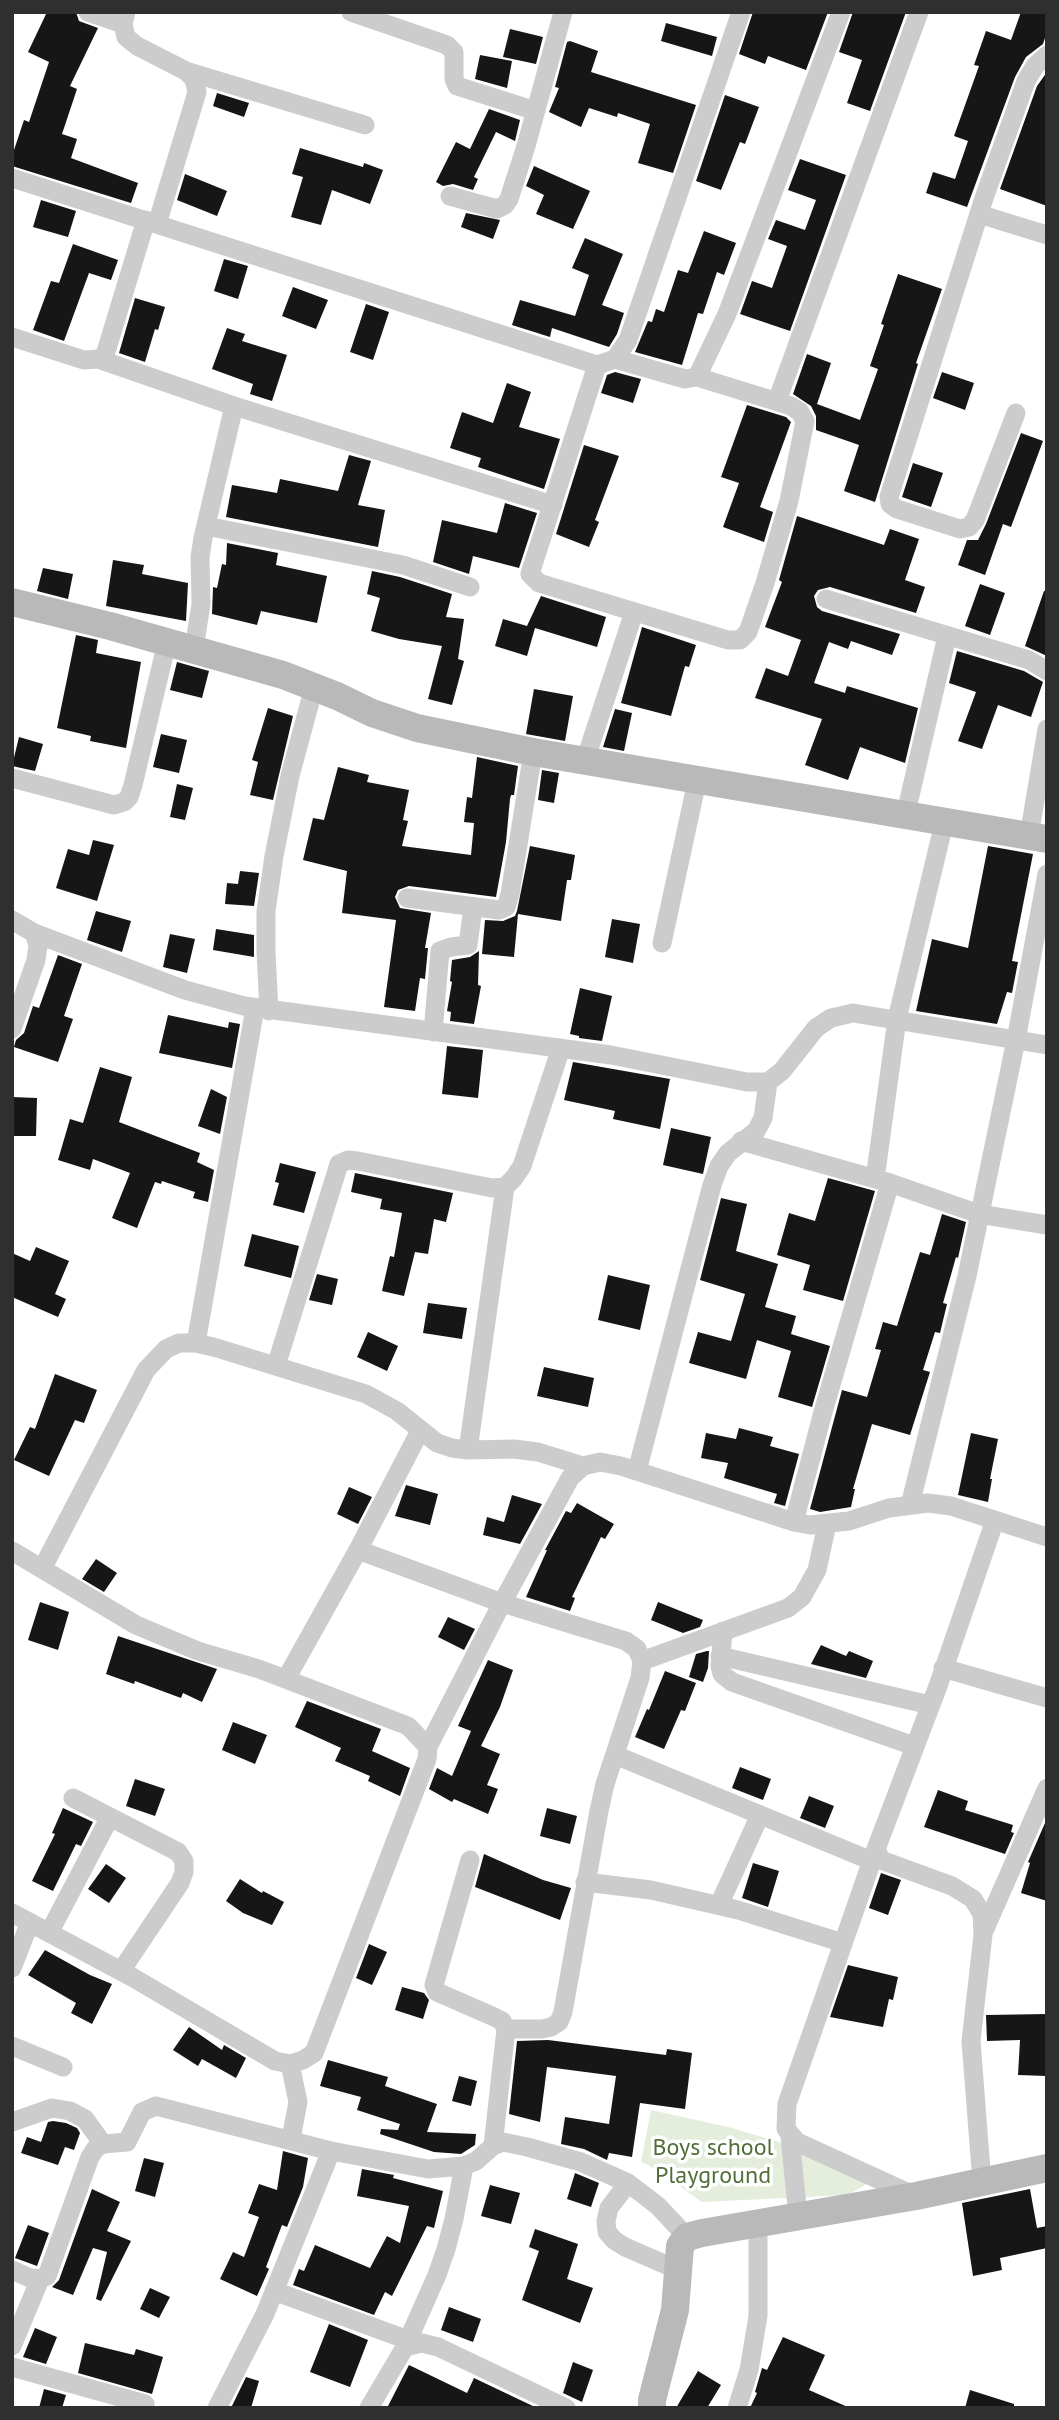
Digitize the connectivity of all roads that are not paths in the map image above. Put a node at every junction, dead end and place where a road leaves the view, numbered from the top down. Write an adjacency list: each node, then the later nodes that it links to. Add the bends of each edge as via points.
1 (88, 12): 7 (street)
2 (351, 12): 10 (street, via 447,46 454,51 457,86)
3 (563, 12): 10 (street)
4 (741, 12): 19 (street, via 628,340)
5 (841, 12): 20 (street, via 727,314)
6 (919, 12): 21 (street)
7 (124, 18): 9 (street, via 126,37)
8 (1047, 55): 14 (street, via 1026,81)
9 (186, 71): 11 (street); 15 (street, via 197,92)
10 (536, 111): 13 (street, via 505,205 488,208)
11 (365, 125)
12 (12, 178): 15 (street)
13 (450, 196)
14 (979, 214): 16 (street); 23 (street, via 890,504 960,529 969,527)
15 (152, 222): 18 (street, via 105,355); 19 (street)
16 (1047, 235)
17 (12, 337): 18 (street, via 84,360)
18 (98, 359): 22 (street)
19 (606, 362): 20 (street, via 685,379); 24 (street)
20 (697, 377): 21 (street)
21 (777, 401): 29 (street, via 800,412 805,421 789,501 748,632 740,640 728,640)
22 (234, 406): 24 (street); 25 (street)
23 (1017, 413)
24 (553, 505): 29 (street, via 530,574 539,583)
25 (206, 526): 26 (street, via 402,565); 31 (street, via 200,557 201,604)
26 (470, 587)
27 (826, 599): 30 (street)
28 (12, 602): 31 (street)
29 (634, 612): 36 (street)
30 (947, 636): 32 (street, via 1029,660); 39 (street)
31 (180, 646): 33 (street); 37 (street, via 124,802 114,806)
32 (1047, 671)
33 (314, 687): 35 (street, via 417,728); 49 (street, via 272,869)
34 (1047, 729): 41 (street)
35 (533, 752): 36 (street); 44 (street, via 508,902 499,910)
36 (585, 761): 38 (street)
37 (12, 778)
38 (697, 781): 39 (street); 48 (street)
39 (905, 817): 40 (street)
40 (944, 823): 41 (street); 50 (street)
41 (1038, 837)
42 (1047, 874): 46 (street)
43 (407, 898): 44 (street)
44 (473, 907): 52 (street, via 468,945 446,948 438,957)
45 (12, 920): 47 (street)
46 (1042, 930): 53 (street)
47 (34, 933): 49 (street, via 185,990); 51 (street, via 36,960)
48 (662, 943)
49 (262, 1009): 52 (street); 62 (street)
50 (897, 1019): 53 (street); 56 (street, via 853,1013 831,1018 816,1028); 58 (street)
51 (12, 1029)
52 (433, 1032): 55 (street)
53 (1017, 1040): 54 (street); 60 (street)
54 (1047, 1045)
55 (561, 1048): 56 (street); 59 (street, via 522,1166)
56 (768, 1082): 57 (street, via 763,1118 756,1131)
57 (741, 1142): 58 (street); 67 (street, via 719,1166 712,1185)
58 (883, 1181): 60 (street); 70 (street)
59 (505, 1186): 63 (street, via 492,1188 358,1161 339,1164); 65 (street)
60 (979, 1214): 61 (street); 68 (street)
61 (1047, 1225)
62 (196, 1343): 63 (street); 75 (street, via 166,1349 146,1370)
63 (276, 1366): 64 (street, via 366,1394)
64 (420, 1431): 65 (street, via 437,1443); 74 (street)
65 (468, 1450): 66 (street, via 526,1450)
66 (583, 1466): 67 (street, via 600,1462); 76 (street, via 570,1478)
67 (637, 1471): 70 (street)
68 (910, 1505): 69 (street, via 951,1506); 71 (street)
69 (995, 1520): 72 (street); 80 (street)
70 (794, 1522): 71 (street)
71 (827, 1524): 77 (street, via 817,1570 802,1597 788,1608)
72 (1047, 1537)
73 (12, 1550): 75 (street)
74 (358, 1550): 76 (street); 81 (street)
75 (42, 1569): 81 (street, via 136,1625)
76 (502, 1603): 79 (street, via 626,1642 637,1649); 85 (street)
77 (723, 1631): 78 (street); 79 (street)
78 (720, 1656): 83 (street); 84 (street, via 722,1674 732,1682)
79 (642, 1661): 86 (street)
80 (943, 1668): 82 (street); 83 (street)
81 (286, 1679): 85 (street, via 408,1726)
82 (1047, 1698)
83 (930, 1705): 84 (street)
84 (914, 1746): 91 (street)
85 (428, 1747): 104 (street, via 314,2053)
86 (615, 1755): 89 (street); 93 (street)
87 (1047, 1788): 98 (street)
88 (73, 1798): 90 (street)
89 (760, 1815): 91 (street); 94 (street)
90 (110, 1817): 97 (street); 101 (street, via 178,1852 184,1861 180,1883)
91 (874, 1855): 98 (street, via 974,1899 982,1914); 99 (street)
92 (470, 1860): 102 (street, via 434,1985 444,1996 502,2021)
93 (585, 1882): 94 (street); 102 (street, via 559,2022 542,2029)
94 (719, 1905): 99 (street)
95 (12, 1913): 96 (street)
96 (30, 1922): 97 (street); 100 (street)
97 (49, 1933): 101 (street)
98 (983, 1935): 115 (street, via 971,2041)
99 (843, 1944): 107 (street, via 787,2104)
100 (12, 1968)
101 (121, 1971): 104 (street, via 275,2061)
102 (506, 2029): 110 (street)
103 (12, 2046): 105 (street)
104 (290, 2064): 108 (street, via 298,2102)
105 (62, 2067)
106 (12, 2122): 109 (street, via 52,2108 70,2111 85,2119)
107 (790, 2137): 116 (street); 117 (street)
108 (292, 2139): 109 (street, via 156,2106 142,2112 127,2142); 111 (street)
109 (103, 2144): 122 (street, via 90,2157 51,2268)
110 (493, 2146): 112 (street); 114 (street, via 503,2142 527,2147 581,2162)
111 (331, 2151): 112 (street, via 428,2169); 123 (street)
112 (464, 2166): 124 (street, via 446,2249)
113 (1047, 2168): 115 (street)
114 (628, 2183): 119 (street); 121 (street, via 609,2208 607,2232 625,2247)
115 (982, 2183): 116 (street)
116 (916, 2196): 117 (street)
117 (798, 2217): 118 (street)
118 (758, 2224): 119 (street); 132 (street, via 758,2316)
119 (687, 2237): 121 (street, via 680,2246)
120 (12, 2270): 122 (street)
121 (678, 2270): 131 (street, via 675,2310)
122 (40, 2279): 125 (street)
123 (274, 2291): 124 (street); 128 (street)
124 (406, 2343): 129 (street); 130 (street, via 438,2347)
125 (12, 2346)
126 (12, 2367): 127 (street)
127 (145, 2403)
128 (217, 2408)
129 (369, 2408)
130 (566, 2408)
131 (652, 2408)
132 (737, 2408)

